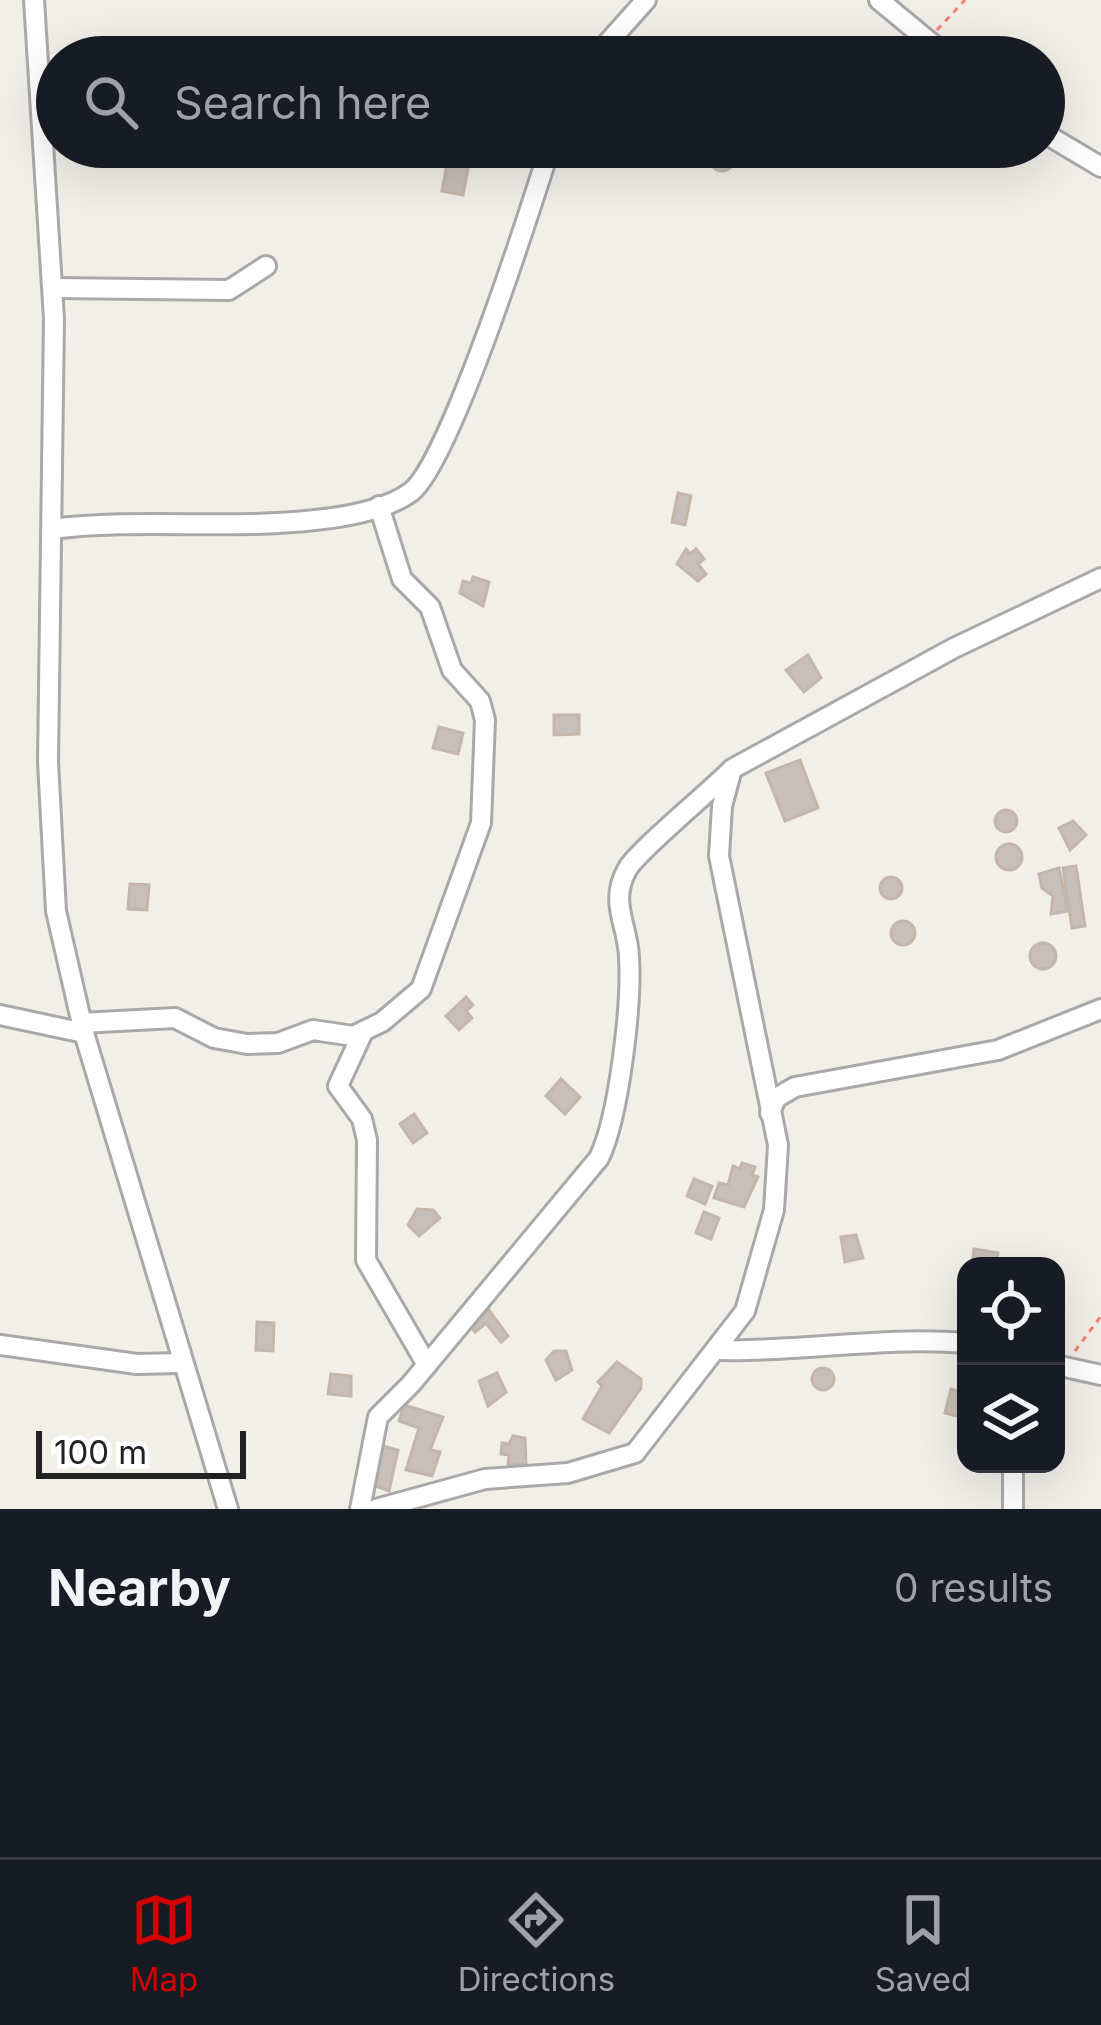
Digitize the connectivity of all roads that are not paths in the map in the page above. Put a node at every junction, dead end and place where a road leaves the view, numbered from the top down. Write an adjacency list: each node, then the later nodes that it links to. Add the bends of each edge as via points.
1 (34, 0): 4 (street)
2 (646, 0): 5 (street)
3 (879, 0): 6 (street)
4 (36, 36)
5 (614, 36)
6 (923, 36)
7 (1065, 146): 8 (street)
8 (1101, 166)
9 (45, 168): 12 (street)
10 (543, 168): 13 (street, via 436,454 414,490)
11 (266, 266): 12 (street, via 229,290)
12 (53, 288): 14 (street)
13 (379, 506): 14 (street, via 314,520); 20 (street, via 402,579 426,601 452,670 484,708 485,800 422,989)
14 (52, 529): 19 (street, via 49,837 61,942)
15 (1101, 578): 16 (street)
16 (732, 769): 21 (street, via 719,856); 26 (street, via 637,856 623,880 617,917 630,952 628,984 612,1122 599,1158)
17 (1101, 1009): 21 (street, via 998,1050 795,1087 776,1098)
18 (0, 1015): 19 (street)
19 (83, 1028): 20 (street, via 175,1018 247,1044 313,1030); 25 (street)
20 (363, 1032): 26 (street, via 338,1086 362,1118 367,1140 365,1257)
21 (769, 1114): 24 (street, via 778,1145 770,1227 745,1311)
22 (957, 1343): 24 (street)
23 (0, 1345): 25 (street)
24 (719, 1350): 30 (street, via 650,1440 625,1459 485,1479)
25 (180, 1363): 31 (street)
26 (427, 1365): 32 (street, via 380,1413)
27 (1065, 1373): 28 (street)
28 (1101, 1375)
29 (1013, 1473): 34 (street)
30 (404, 1506): 33 (street)
31 (228, 1509)
32 (360, 1509)
33 (376, 1509)
34 (1013, 1509)

